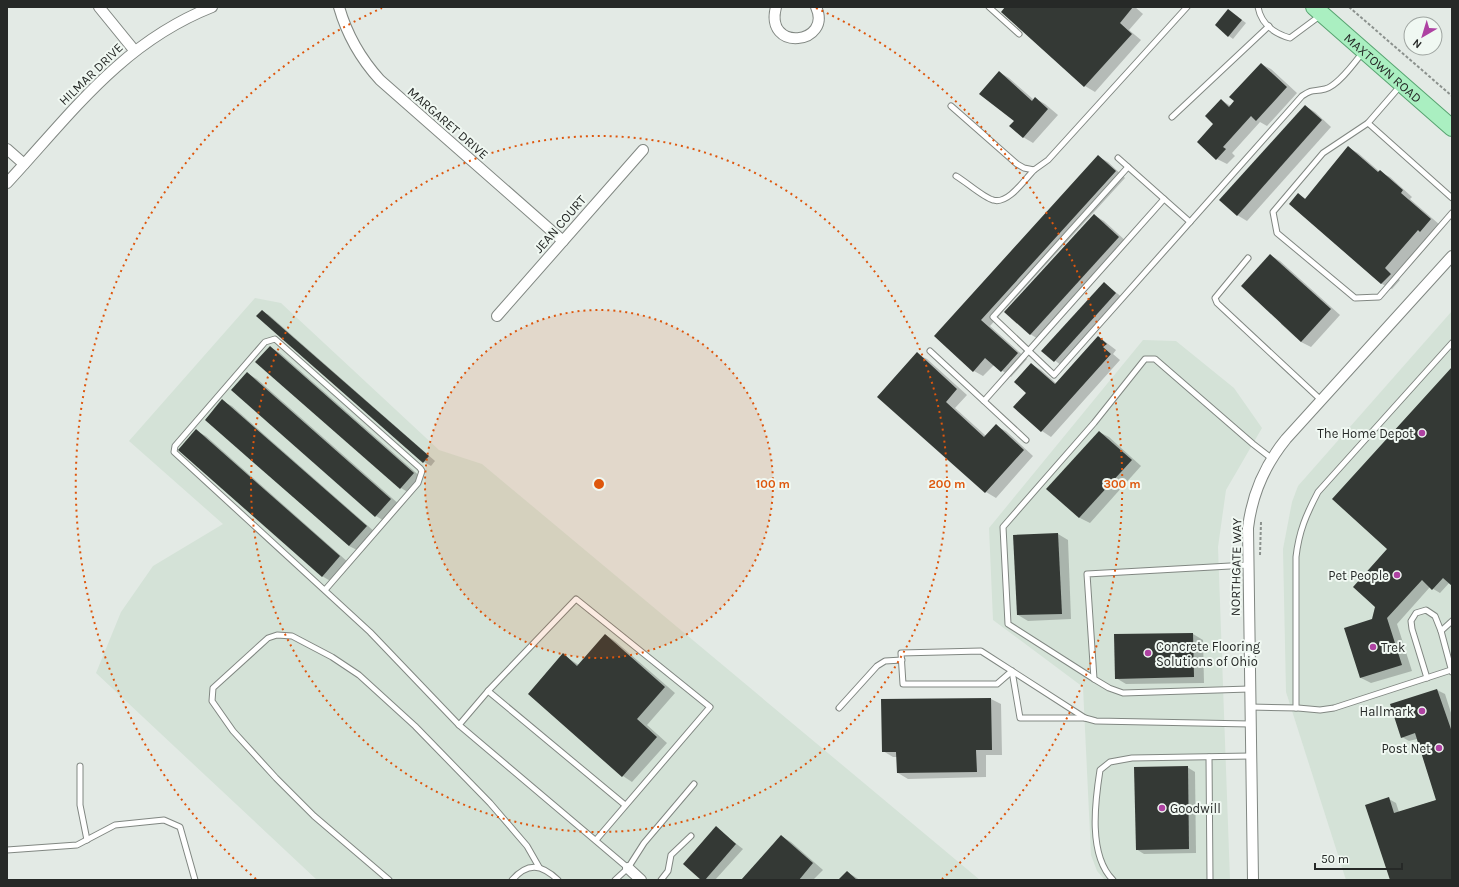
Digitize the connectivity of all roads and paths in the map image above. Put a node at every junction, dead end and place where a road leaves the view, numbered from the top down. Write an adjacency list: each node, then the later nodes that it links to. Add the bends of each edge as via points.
1 (99, 7): 13 (street)
2 (212, 7): 13 (street, HILMAR DRIVE, via 184,20)
3 (339, 7): 33 (street, MARGARET DRIVE, via 356,50 380,80)
4 (776, 7): 5 (street, via 775,19 779,30 785,36 794,39 803,39 816,29)
5 (816, 7)
6 (989, 7): 12 (lane)
7 (1187, 7): 26 (lane, via 1048,160)
8 (1258, 7): 11 (lane, via 1260,18)
9 (1349, 7): 16 (path)
10 (1318, 10): 11 (lane, via 1290,38 1276,34); 14 (main road, MAXTOWN ROAD)
11 (1269, 26): 18 (lane)
12 (1019, 34)
13 (134, 50): 24 (street, HILMAR DRIVE, via 92,88)
14 (1364, 51): 15 (main road, MAXTOWN ROAD); 32 (lane, via 1338,80 1326,89 1312,90 1302,96)
15 (1401, 84): 19 (lane); 20 (main road, MAXTOWN ROAD)
16 (1452, 96)
17 (951, 106): 26 (lane, via 1017,164)
18 (1172, 117)
19 (1368, 123): 29 (lane); 31 (lane, via 1323,153 1273,212 1277,233 1355,298 1379,297)
20 (1452, 128)
21 (7, 149): 24 (street)
22 (643, 150): 33 (street, JEAN COURT)
23 (1118, 158): 25 (lane)
24 (24, 164): 28 (street, HILMAR DRIVE)
25 (1128, 167): 30 (lane); 39 (lane, via 993,317)
26 (1034, 170): 27 (lane, via 1012,194 1001,200 993,200)
27 (956, 176)
28 (7, 183)
29 (1452, 198)
30 (1164, 199): 32 (lane); 39 (lane)
31 (1452, 213)
32 (1190, 222): 39 (lane, via 1054,375)
33 (563, 241): 36 (street, JEAN COURT)
34 (1452, 256): 40 (street, NORTHGATE WAY)
35 (1248, 258): 40 (lane, via 1215,298 1217,303)
36 (497, 316)
37 (1452, 343): 57 (lane, via 1318,492 1304,520 1298,537 1296,557)
38 (930, 351): 41 (lane)
39 (1028, 351): 41 (lane)
40 (1321, 400): 43 (street, NORTHGATE WAY)
41 (984, 401): 42 (lane)
42 (1026, 440)
43 (1271, 458): 44 (street, NORTHGATE WAY, via 1256,488 1250,508); 52 (lane, via 1155,360 1145,359 1094,423 1003,527 1008,624)
44 (1248, 565): 52 (lane, via 1087,574); 53 (street, NORTHGATE WAY)
45 (325, 590): 45 (lane, via 174,452 175,446 265,342 270,340 275,339 422,472 418,483); 60 (lane, via 380,642)
46 (1452, 621): 47 (lane)
47 (1441, 631): 50 (lane); 51 (lane, via 1435,616 1426,610 1416,613 1411,621)
48 (902, 660): 49 (lane, via 901,653 981,651); 49 (lane, via 903,684 997,684); 56 (lane, via 884,661 877,666)
49 (1012, 671): 58 (lane); 58 (lane, via 1020,718)
50 (1452, 672): 51 (lane)
51 (1427, 678): 57 (lane, via 1334,708)
52 (1094, 679): 53 (lane, via 1122,693)
53 (1249, 689): 55 (street, NORTHGATE WAY)
54 (488, 691): 60 (lane); 65 (lane); 65 (lane, via 576,599 710,707)
55 (1250, 707): 57 (lane); 59 (street, NORTHGATE WAY)
56 (839, 708)
57 (1296, 708)
58 (1085, 718): 59 (lane, via 1096,721)
59 (1250, 724): 61 (street, NORTHGATE WAY)
60 (459, 725): 68 (lane)
61 (1250, 756): 62 (lane); 81 (street, NORTHGATE WAY)
62 (1208, 757): 79 (lane, via 1132,758 1110,762 1100,770 1094,808 1099,856); 80 (lane)
63 (80, 766): 67 (lane, via 80,805)
64 (694, 784): 71 (lane, via 644,843)
65 (625, 806): 68 (lane)
66 (690, 836): 78 (lane, via 671,855 668,871)
67 (87, 840): 69 (lane, via 77,845); 72 (lane, via 115,825 164,820 180,828)
68 (596, 840): 71 (lane)
69 (7, 850)
70 (539, 867): 73 (lane, via 527,846 490,804 415,726 359,675 332,656 292,636 277,635 268,638 213,688 212,701 233,731 276,778 314,816); 74 (lane, via 524,869); 75 (lane)
71 (628, 868): 76 (lane); 77 (street)
72 (195, 880)
73 (390, 880)
74 (512, 880)
75 (558, 880)
76 (615, 880)
77 (641, 880)
78 (661, 880)
79 (1113, 880)
80 (1210, 880)
81 (1253, 880)

